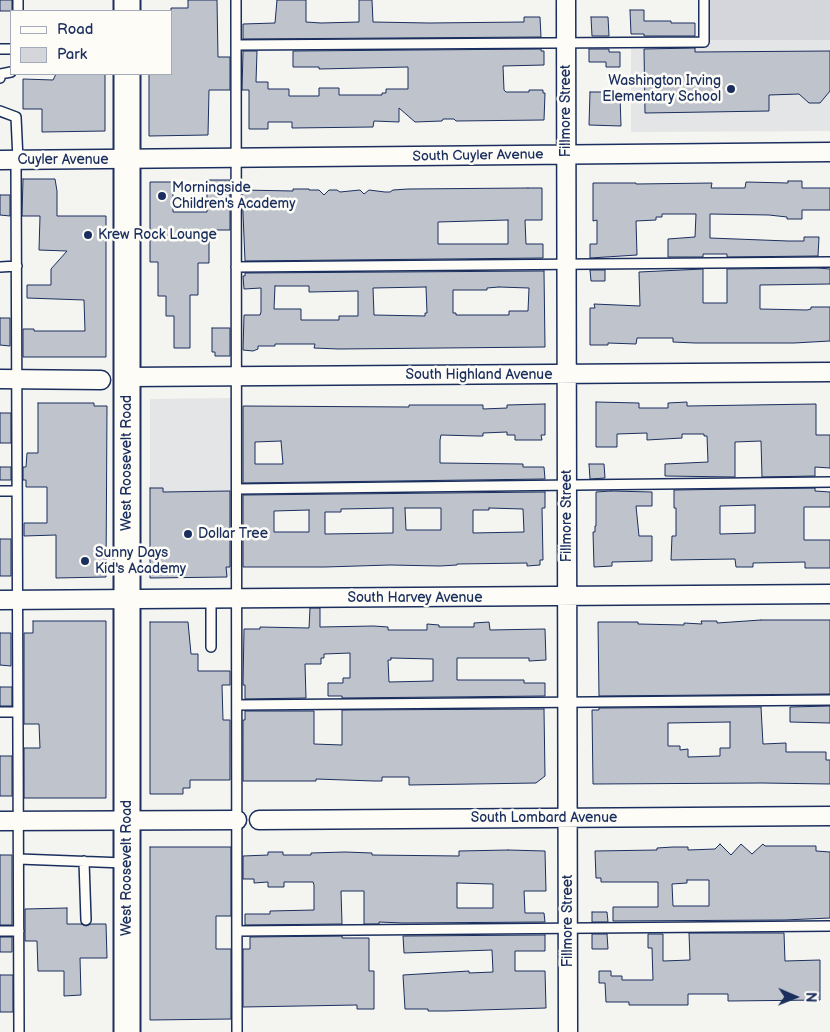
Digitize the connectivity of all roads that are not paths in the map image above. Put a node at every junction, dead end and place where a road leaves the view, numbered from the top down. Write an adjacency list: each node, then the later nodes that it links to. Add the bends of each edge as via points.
1 (236, 0): 5 (lane)
2 (566, 0): 4 (street, Fillmore Street)
3 (704, 0): 4 (lane, via 704,42)
4 (566, 44): 5 (lane); 11 (street, Fillmore Street)
5 (236, 45): 12 (lane)
6 (10, 72): 8 (lane, via 0,74)
7 (127, 75): 14 (main road, West Roosevelt Road)
8 (0, 78)
9 (0, 111): 13 (lane, via 16,117)
10 (830, 152): 11 (street, South Cuyler Avenue)
11 (566, 155): 12 (street, South Cuyler Avenue); 16 (street, Fillmore Street)
12 (236, 158): 14 (street, South Cuyler Avenue); 19 (lane)
13 (11, 160): 14 (street, Cuyler Avenue); 18 (lane)
14 (127, 160): 23 (main road, West Roosevelt Road)
15 (830, 262): 16 (lane)
16 (567, 264): 19 (lane); 21 (street, Fillmore Street)
17 (0, 266): 18 (lane)
18 (17, 266): 24 (lane)
19 (236, 267): 22 (lane)
20 (830, 372): 21 (street, South Highland Avenue)
21 (567, 374): 22 (street, South Highland Avenue); 27 (street, Fillmore Street)
22 (236, 376): 23 (street, South Highland Avenue); 28 (lane)
23 (127, 377): 37 (main road, West Roosevelt Road)
24 (9, 379): 25 (street); 30 (lane)
25 (101, 380)
26 (830, 482): 27 (lane)
27 (567, 486): 28 (lane); 32 (street, Fillmore Street)
28 (237, 489): 34 (lane)
29 (0, 491): 30 (lane)
30 (18, 491): 36 (lane)
31 (830, 594): 32 (street, South Harvey Avenue)
32 (567, 597): 34 (street, South Harvey Avenue); 40 (street, Fillmore Street)
33 (212, 599): 34 (street, South Harvey Avenue); 37 (street, South Harvey Avenue); 38 (lane)
34 (237, 599): 41 (lane)
35 (0, 600): 36 (street, South Harvey Avenue)
36 (18, 600): 37 (street, South Harvey Avenue); 43 (lane)
37 (127, 600): 47 (main road, West Roosevelt Road)
38 (211, 647)
39 (830, 700): 40 (lane)
40 (568, 702): 41 (lane); 45 (street, Fillmore Street)
41 (237, 704): 48 (lane)
42 (0, 712): 43 (lane)
43 (18, 712): 46 (lane)
44 (830, 816): 45 (street, South Lombard Avenue)
45 (568, 818): 49 (street, South Lombard Avenue); 56 (street, Fillmore Street)
46 (19, 820): 47 (street); 50 (street); 51 (lane)
47 (127, 820): 48 (street); 53 (main road, West Roosevelt Road)
48 (237, 820): 59 (lane)
49 (259, 820)
50 (0, 821)
51 (19, 859): 52 (lane); 58 (lane)
52 (84, 861): 53 (lane); 54 (lane)
53 (127, 863): 61 (main road, West Roosevelt Road)
54 (86, 920)
55 (830, 926): 56 (lane)
56 (568, 928): 59 (lane); 63 (street, Fillmore Street)
57 (0, 931): 58 (lane)
58 (19, 931): 60 (lane)
59 (237, 931): 62 (lane)
60 (19, 1032)
61 (128, 1032)
62 (237, 1032)
63 (568, 1032)

